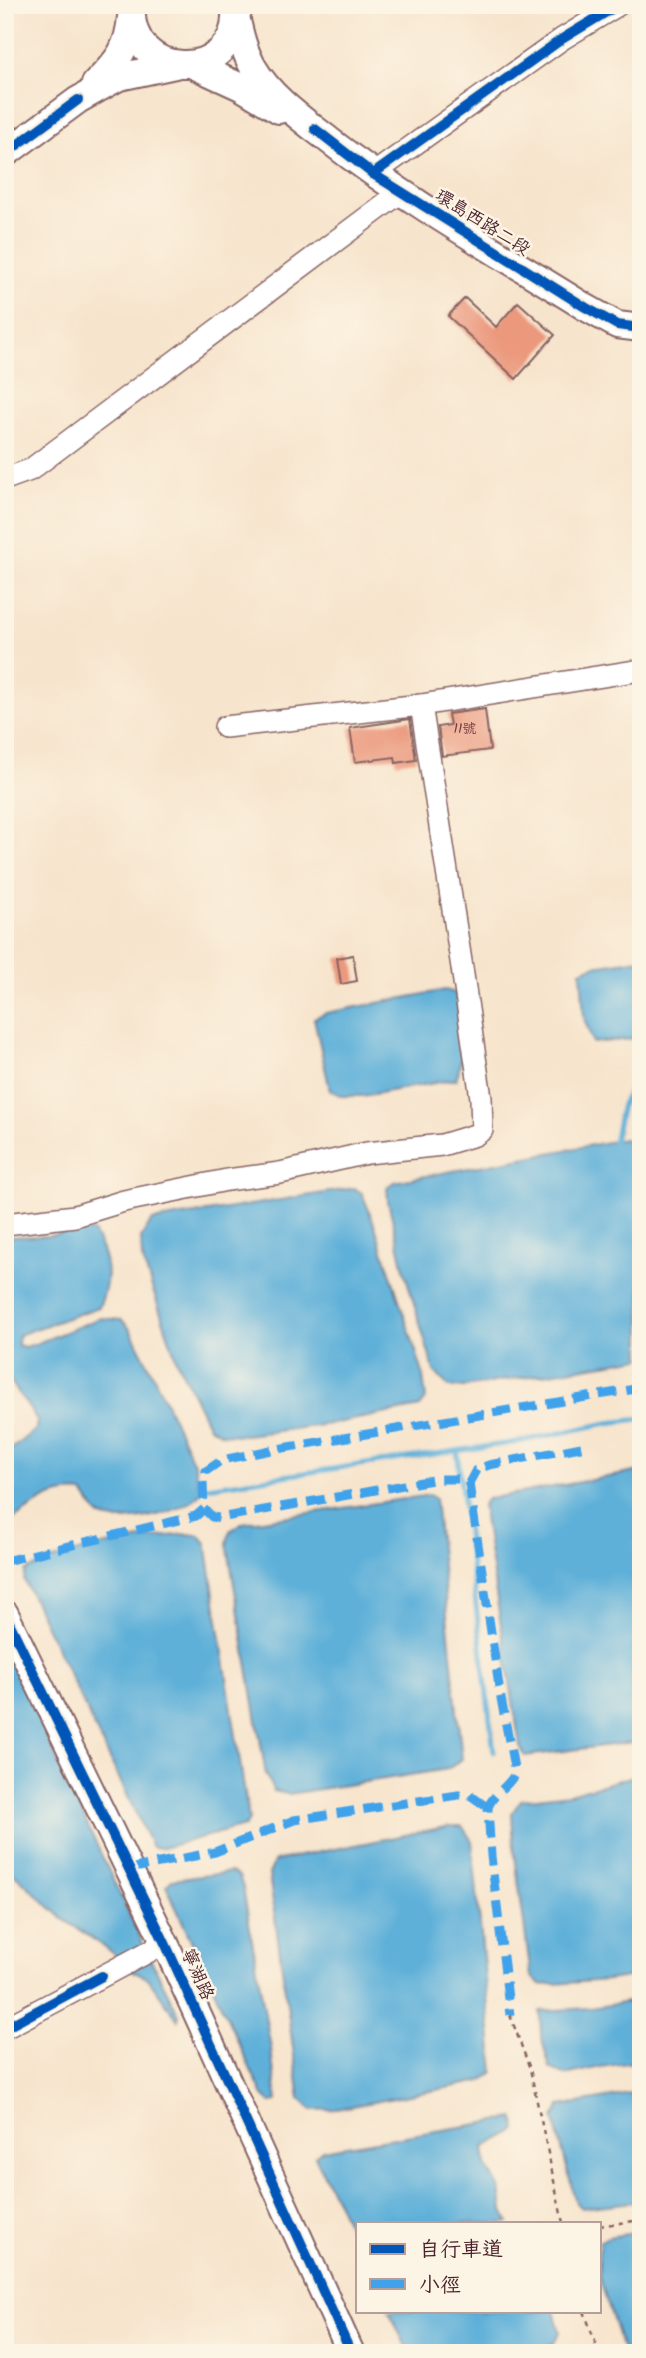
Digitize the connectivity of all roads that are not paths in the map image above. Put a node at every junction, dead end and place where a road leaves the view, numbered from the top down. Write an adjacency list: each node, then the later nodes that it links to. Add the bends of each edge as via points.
1 (618, 5): 8 (street)
2 (237, 9): 4 (main road, via 232,33 222,48 209,59); 6 (main road, via 243,45 253,67 282,102)
3 (131, 11): 4 (main road, via 135,34 145,49 159,59); 5 (main road, via 129,38 122,54)
4 (184, 65): 5 (main road, via 119,77); 6 (main road, via 241,87)
5 (79, 100): 7 (main road)
6 (314, 129): 8 (main road, 環島西路二段)
7 (5, 154)
8 (373, 174): 9 (main road, 環島西路二段)
9 (401, 192): 10 (main road, 環島西路二段, via 585,307 617,325); 11 (street, via 30,470)
10 (641, 328)
11 (5, 478)
12 (641, 670): 13 (street)
13 (421, 705): 14 (street); 15 (street, via 458,935 482,1130 442,1145 367,1153 124,1201 75,1216)
14 (225, 727)
15 (5, 1224)
16 (5, 1614): 17 (main road, 寧湖路)
17 (158, 1947): 18 (street); 19 (main road, 寧湖路)
18 (5, 2028)
19 (351, 2353)

